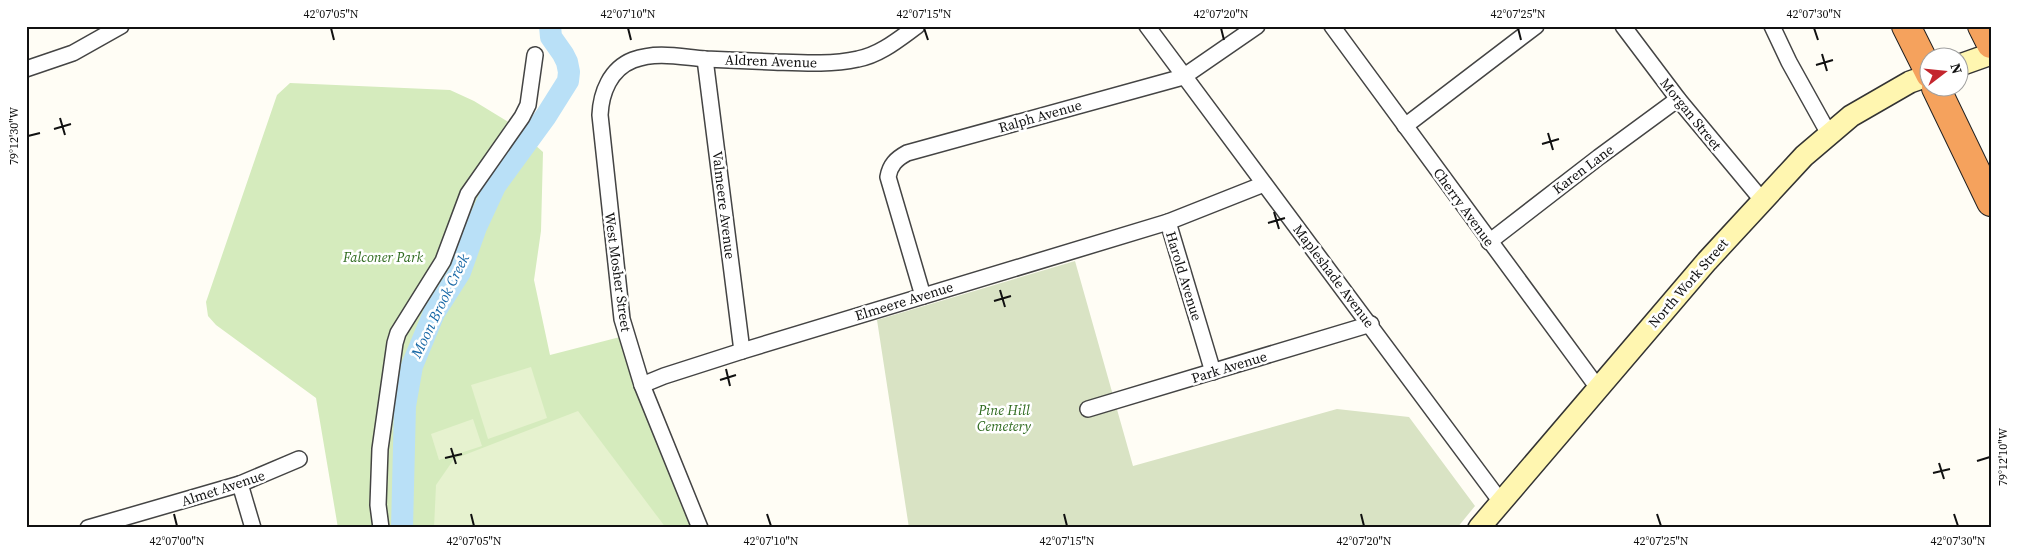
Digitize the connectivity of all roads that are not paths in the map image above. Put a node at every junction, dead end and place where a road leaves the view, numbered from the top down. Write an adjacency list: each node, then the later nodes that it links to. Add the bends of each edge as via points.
1 (121, 26): 17 (street, via 73,53)
2 (917, 26): 15 (street, Aldren Avenue, via 885,49 860,59 824,64)
3 (1147, 26): 19 (street, Mapleshade Avenue)
4 (1257, 26): 19 (street, Ralph Avenue)
5 (1332, 26): 23 (street, Cherry Avenue)
6 (1536, 26): 23 (street)
7 (1623, 26): 22 (street, Morgan Street)
8 (1772, 26): 24 (street)
9 (1982, 26): 11 (highway)
10 (1909, 32): 14 (highway)
11 (1991, 44)
12 (1991, 54): 16 (street)
13 (536, 55): 42 (street, via 528,105 468,194 443,261 395,342 380,449 378,505)
14 (1920, 55)
15 (706, 59): 18 (street, Aldren Avenue, via 662,54 632,61); 32 (street, Valmeere Avenue)
16 (1970, 61)
17 (26, 69)
18 (620, 69): 34 (street, West Mosher Street, via 604,91 600,116 622,319)
19 (1183, 76): 25 (street, Mapleshade Avenue); 30 (street, Ralph Avenue, via 898,158 890,167 888,177)
20 (1920, 78): 24 (street, North Work Street, via 1851,116)
21 (1941, 98): 27 (highway)
22 (1678, 99): 26 (street, Morgan Street); 29 (street, Karen Lane)
23 (1405, 126): 29 (street, Cherry Avenue)
24 (1829, 134): 26 (street, North Work Street)
25 (1264, 184): 28 (street, Harold Avenue); 31 (street, Mapleshade Avenue)
26 (1762, 200): 35 (street, North Work Street)
27 (1991, 202)
28 (1168, 222): 30 (street, Elmeere Avenue); 33 (street, Harold Avenue)
29 (1489, 242): 35 (street, Cherry Avenue)
30 (923, 296): 32 (street, Elmeere Avenue)
31 (1371, 324): 33 (street, Park Avenue); 39 (street, Mapleshade Avenue)
32 (742, 351): 34 (street, Elmeere Avenue)
33 (1213, 372): 36 (street, Park Avenue)
34 (642, 385): 43 (street, West Mosher Street)
35 (1598, 388): 39 (street, North Work Street)
36 (1088, 409)
37 (298, 459): 38 (street, Almet Avenue)
38 (240, 484): 40 (street, Almet Avenue); 41 (street)
39 (1501, 502): 44 (street, North Work Street)
40 (88, 528)
41 (253, 528)
42 (381, 528)
43 (700, 528)
44 (1479, 528)

